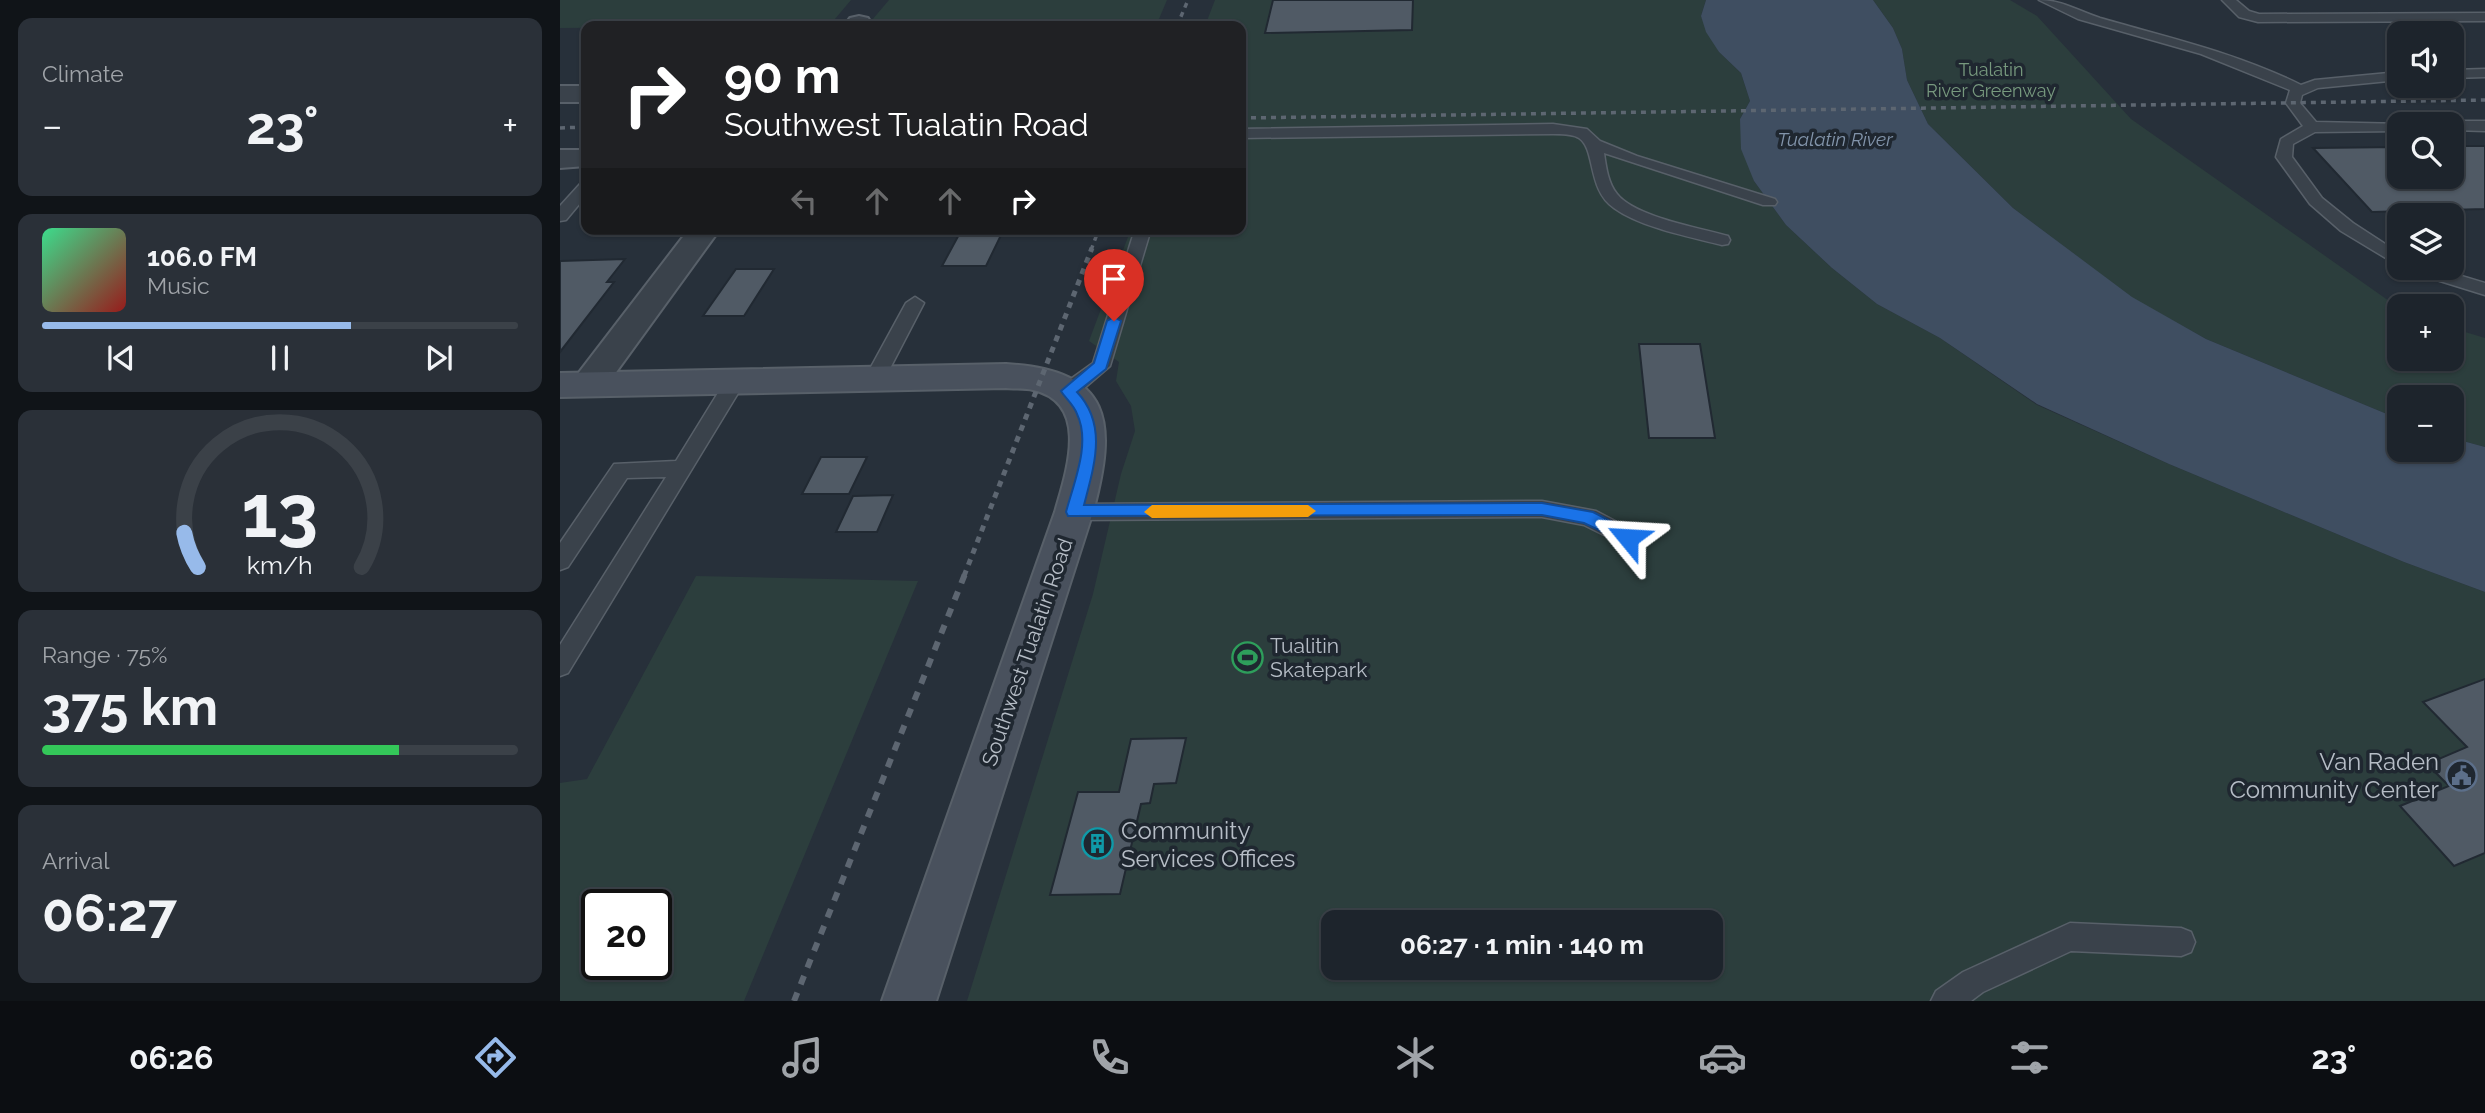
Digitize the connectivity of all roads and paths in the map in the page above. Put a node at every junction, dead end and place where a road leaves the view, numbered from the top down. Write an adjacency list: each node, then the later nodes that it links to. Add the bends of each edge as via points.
1 (2045, 0): 7 (lane, via 2270,74)
2 (2228, 0): 3 (lane, via 2244,14 2258,18)
3 (2485, 17)
4 (2485, 73): 5 (lane)
5 (2464, 74)
6 (2387, 77): 7 (lane, via 2315,84)
7 (2300, 90): 12 (lane, via 2293,103)
8 (560, 94): 9 (street)
9 (581, 94)
10 (2464, 126): 11 (lane)
11 (2485, 126)
12 (2312, 127): 13 (lane); 24 (lane, via 2286,142 2284,157 2316,201)
13 (2387, 127)
14 (1246, 134): 15 (lane, via 1553,130 1582,132)
15 (1595, 144): 19 (lane); 23 (lane, via 1606,189 1618,204)
16 (581, 158): 17 (street)
17 (560, 159)
18 (581, 193): 20 (lane)
19 (1769, 202)
20 (560, 216)
21 (700, 235): 30 (street)
22 (1141, 235): 31 (lane, via 1101,366)
23 (1722, 240)
24 (2387, 253)
25 (2456, 280): 26 (lane)
26 (2485, 289)
27 (915, 303): 28 (lane)
28 (875, 378): 29 (main road); 31 (main road, via 1018,377 1043,379)
29 (736, 380): 30 (main road); 32 (lane)
30 (575, 385)
31 (1068, 391): 33 (main road, Southwest Tualatin Road, via 1082,407 1089,436)
32 (682, 469): 35 (lane, via 621,470); 36 (lane)
33 (1074, 512): 34 (lane, via 1542,509 1588,517); 38 (main road, Southwest Tualatin Road)
34 (1628, 538)
35 (560, 561)
36 (560, 666)
37 (2181, 942): 39 (lane, via 2070,937 1973,982)
38 (909, 1001)
39 (1946, 1001)

